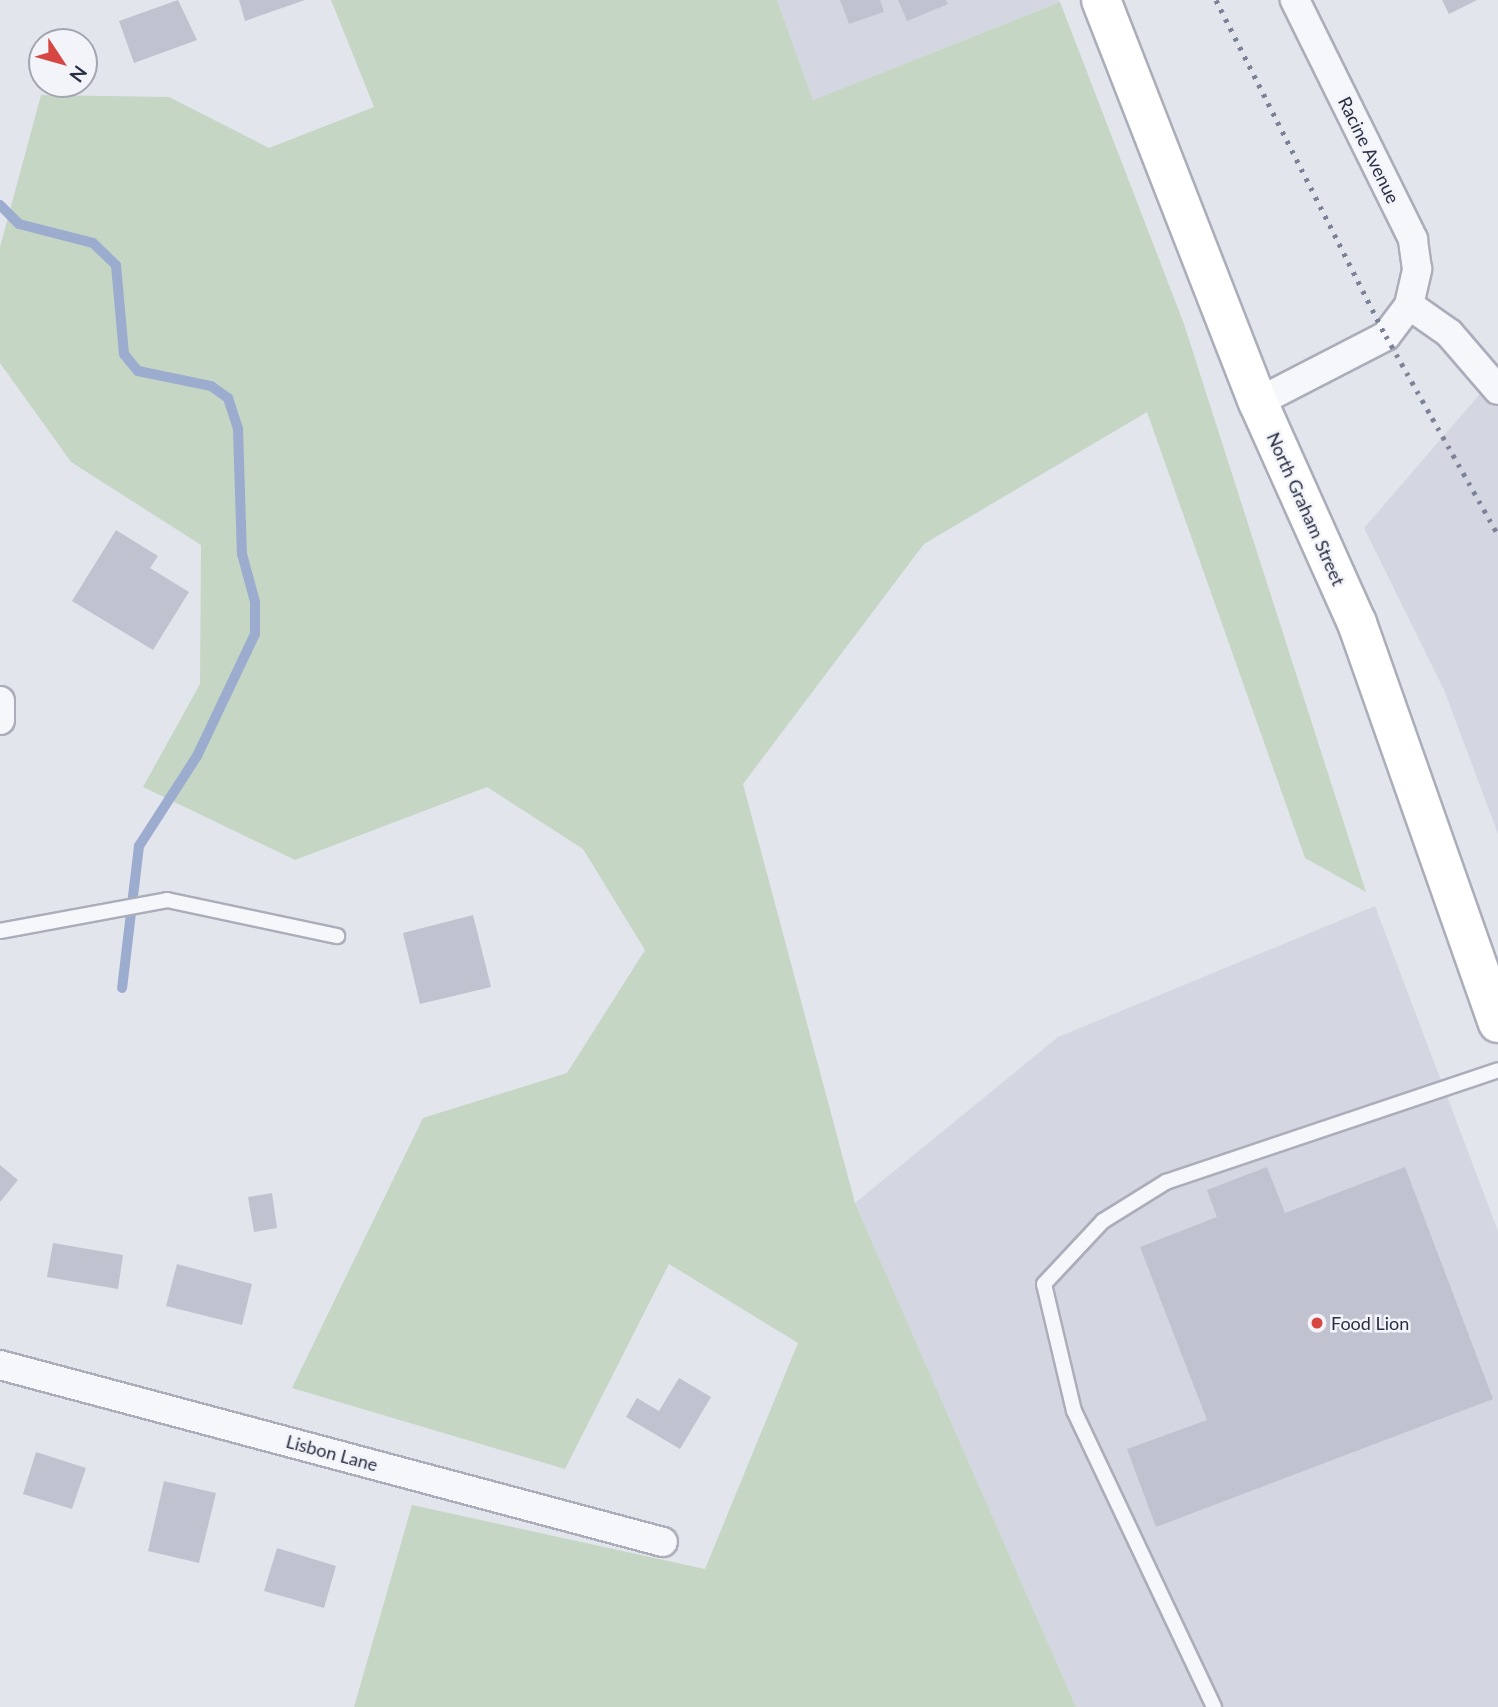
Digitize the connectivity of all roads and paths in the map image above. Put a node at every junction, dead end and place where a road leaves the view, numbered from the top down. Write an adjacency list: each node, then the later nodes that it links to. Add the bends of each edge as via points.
1 (1101, 0): 5 (main road, North Graham Street)
2 (1295, 0): 3 (street, Racine Avenue, via 1413,239 1417,269)
3 (1409, 305): 4 (street, via 1449,333); 5 (street, Racine Avenue, via 1386,336)
4 (1498, 390)
5 (1258, 402): 10 (main road, North Graham Street, via 1357,623)
6 (0, 701): 7 (street)
7 (0, 720)
8 (0, 931): 9 (lane, via 167,900)
9 (337, 936)
10 (1498, 1023)
11 (1498, 1070): 14 (lane, via 1166,1182 1103,1222 1044,1284 1074,1411)
12 (0, 1364): 13 (street, Lisbon Lane)
13 (663, 1542)
14 (1214, 1707)

